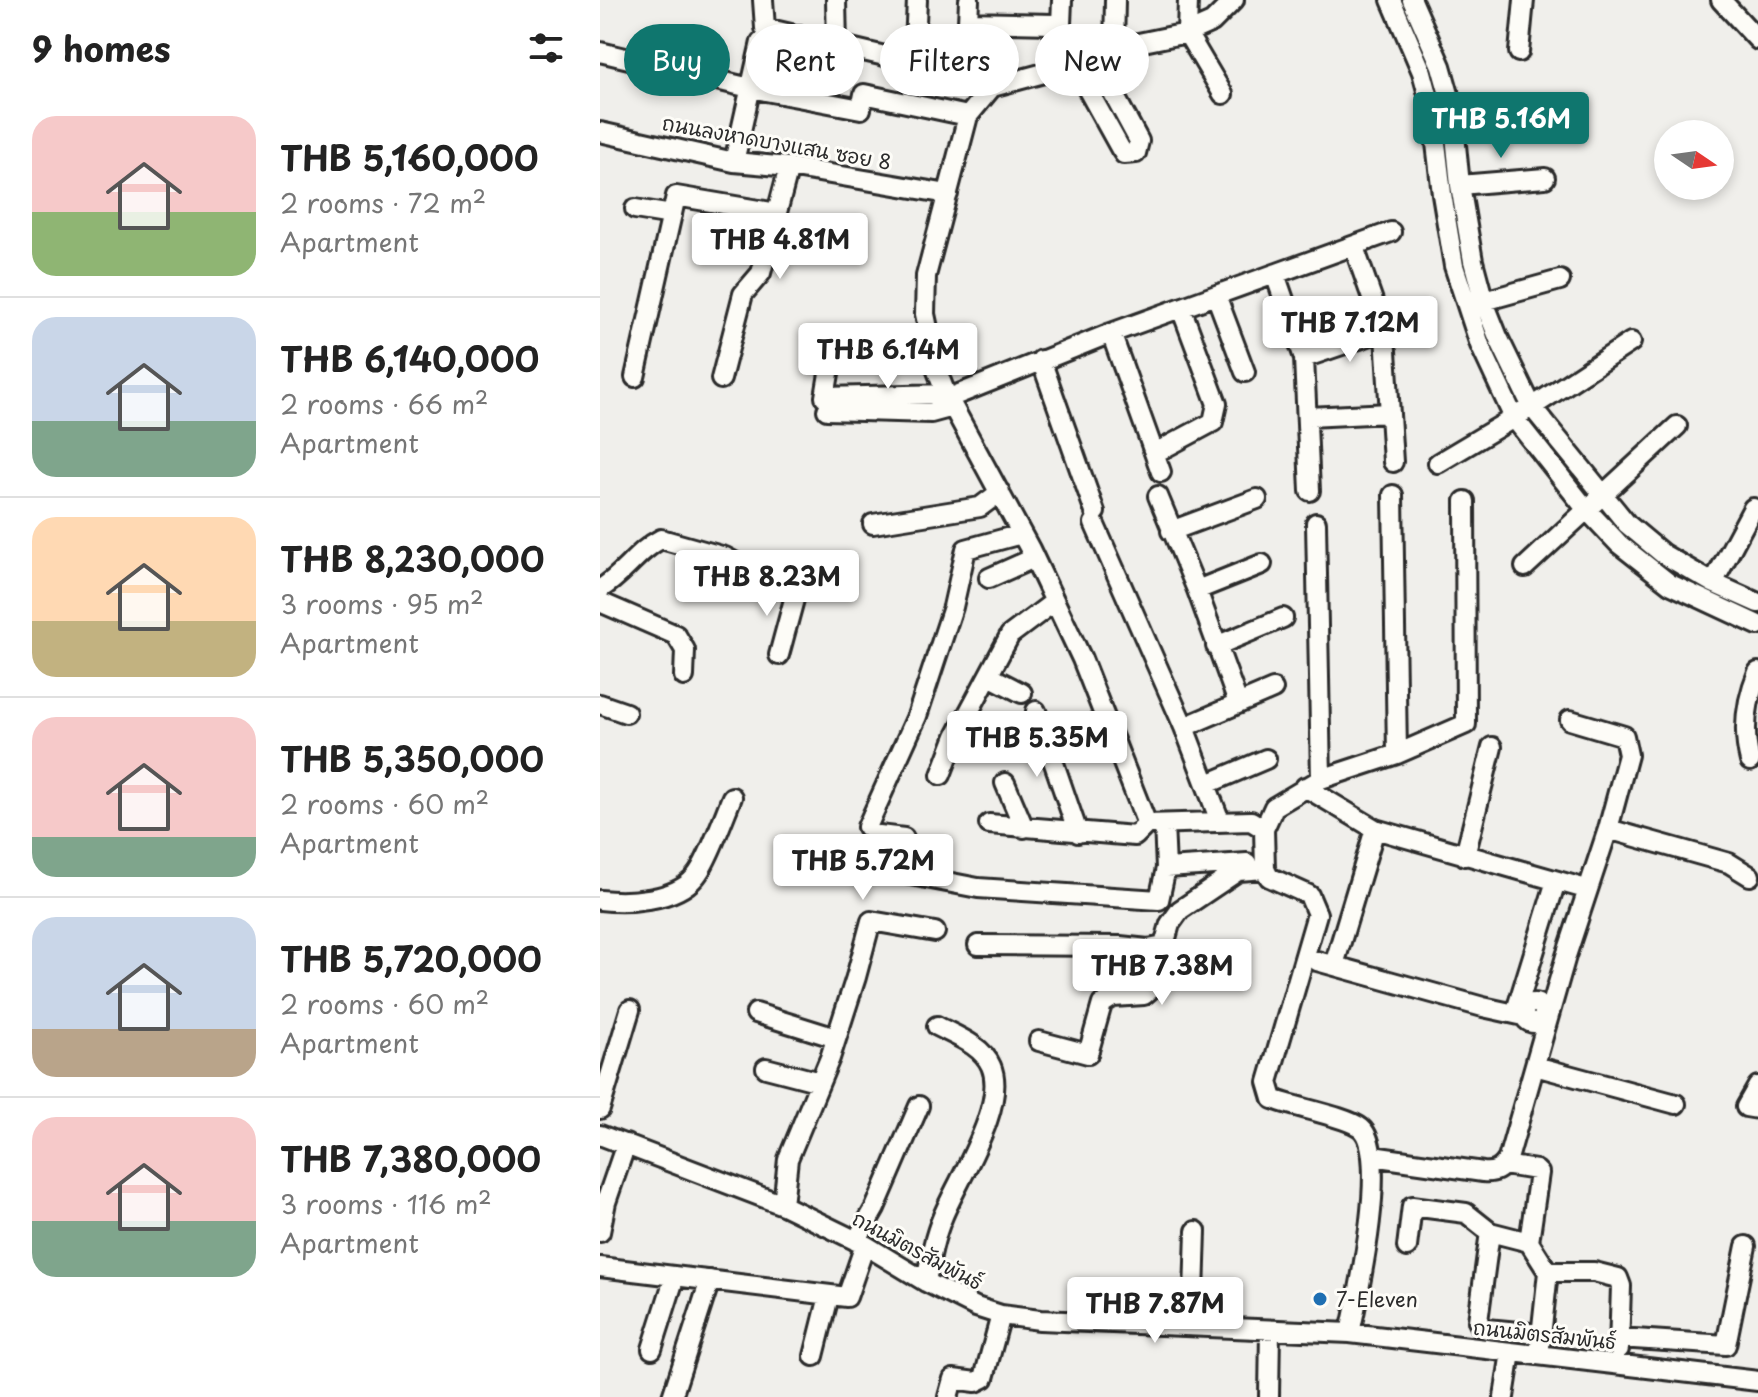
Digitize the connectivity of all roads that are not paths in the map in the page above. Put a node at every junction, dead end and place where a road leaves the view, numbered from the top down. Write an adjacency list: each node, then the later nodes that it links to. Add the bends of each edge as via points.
1 (763, 0): 13 (street)
2 (836, 0): 14 (street)
3 (917, 0): 21 (street, via 915,45 902,60)
4 (969, 0): 15 (street, via 968,22)
5 (1062, 0): 15 (street)
6 (1115, 0): 16 (street)
7 (1188, 0): 17 (street)
8 (1234, 0): 17 (street, via 1212,22)
9 (1391, 0): 47 (street, via 1422,72 1454,266)
10 (1412, 0): 37 (street, via 1452,105)
11 (1524, 0): 22 (street)
12 (1721, 0): 18 (street)
13 (765, 24)
14 (837, 24)
15 (1058, 24)
16 (1114, 24)
17 (1187, 33): 19 (street); 26 (street)
18 (1758, 40)
19 (1149, 41)
20 (600, 52): 24 (street)
21 (864, 52)
22 (1519, 52)
23 (1035, 75): 32 (street, via 992,87)
24 (746, 87)
25 (864, 94): 32 (street)
26 (1223, 94)
27 (748, 96): 34 (street)
28 (792, 96): 29 (street, via 861,109)
29 (864, 96)
30 (1083, 96): 31 (street, via 1124,154 1136,153 1139,141)
31 (1115, 96)
32 (968, 116): 38 (street)
33 (600, 132): 34 (street, ถนนลงหาดบางแสน ซอย 8)
34 (734, 162): 35 (street, ถนนลงหาดบางแสน ซอย 8)
35 (789, 167): 38 (street, ถนนลงหาดบางแสน ซอย 8); 40 (street)
36 (1545, 178): 37 (street)
37 (1460, 185): 47 (street)
38 (948, 194): 58 (street, via 926,276 925,314)
39 (635, 209): 41 (street)
40 (777, 213): 41 (street, via 676,196); 57 (street, via 761,273 743,294)
41 (672, 215): 56 (street)
42 (1391, 232): 43 (street)
43 (1354, 247): 44 (street); 49 (street)
44 (1275, 274): 46 (street); 53 (street)
45 (1560, 280): 47 (street)
46 (1216, 295): 48 (street); 55 (street)
47 (1475, 304): 59 (street); 63 (street, via 1480,345)
48 (1181, 308): 50 (street); 65 (street, via 1217,404 1213,422)
49 (1383, 331): 53 (street); 61 (street)
50 (1111, 333): 54 (street); 65 (street)
51 (835, 338): 58 (street, via 825,397)
52 (1631, 342): 59 (street)
53 (1304, 358): 62 (street)
54 (1041, 360): 58 (street); 108 (street, via 1095,518)
55 (1245, 372)
56 (635, 377)
57 (721, 379)
58 (949, 400): 60 (street, via 931,413); 70 (street)
59 (1532, 407): 63 (street); 71 (street)
60 (827, 410)
61 (1390, 413): 62 (street); 66 (street)
62 (1308, 417): 69 (street)
63 (1514, 418): 67 (street); 77 (street)
64 (1677, 426): 71 (street)
65 (1155, 453): 68 (street)
66 (1393, 462)
67 (1438, 463)
68 (1161, 472)
69 (1310, 491)
70 (1000, 492): 79 (street, via 980,507); 81 (street)
71 (1602, 494): 77 (street); 86 (street, via 1663,554)
72 (1393, 495): 110 (street)
73 (1158, 496): 80 (street)
74 (1257, 499): 80 (street)
75 (1465, 501): 110 (street, via 1466,724)
76 (1753, 508): 86 (street)
77 (1586, 509): 84 (street); 95 (street, via 1619,544 1670,584)
78 (1316, 523): 115 (street)
79 (873, 524)
80 (1171, 531): 89 (street)
81 (1021, 534): 82 (street); 121 (street, via 966,549 917,716)
82 (1034, 558): 85 (street); 92 (street)
83 (1262, 564): 89 (street)
84 (1525, 567)
85 (989, 578)
86 (1713, 583): 93 (street)
87 (843, 584): 90 (street)
88 (600, 589): 90 (street, via 661,539 725,557)
89 (1197, 590): 96 (street)
90 (796, 592): 97 (street)
91 (600, 602): 99 (street, via 676,635 685,650)
92 (1054, 602): 100 (street, via 1010,635); 120 (street)
93 (1758, 603)
94 (1283, 618): 96 (street)
95 (1758, 625)
96 (1216, 646): 103 (street)
97 (779, 655)
98 (1758, 672): 112 (street, via 1745,718)
99 (684, 676)
100 (989, 676): 102 (street); 113 (street)
101 (1273, 689): 103 (street)
102 (1022, 693)
103 (1238, 703): 108 (street)
104 (600, 704): 106 (street)
105 (1036, 711): 126 (street)
106 (626, 713)
107 (1570, 720): 125 (street, via 1624,736 1628,755)
108 (1184, 727): 116 (street)
109 (1492, 747): 128 (street)
110 (1397, 754): 115 (street)
111 (1266, 759): 116 (street)
112 (1750, 761)
113 (941, 775)
114 (1005, 783): 122 (street)
115 (1313, 783): 123 (street, via 1274,807); 124 (street)
116 (1207, 784): 118 (street)
117 (732, 797): 134 (street, via 696,876 680,890)
118 (1220, 821): 120 (street); 123 (street, via 1251,821)
119 (989, 824): 122 (street)
120 (1156, 824): 126 (street, via 1135,836); 130 (street)
121 (867, 827)
122 (1024, 828): 126 (street)
123 (1264, 829): 129 (street)
124 (1375, 829): 128 (street); 140 (street, via 1325,963)
125 (1608, 829): 131 (street, via 1729,863); 133 (street)
126 (1078, 833)
127 (904, 838): 130 (street, via 879,835 869,867 978,888 1159,900)
128 (1465, 856): 132 (street)
129 (1265, 865): 130 (street); 137 (street, via 1238,871 1187,904 1170,924); 154 (street, via 1269,877 1309,895 1317,914 1268,1082 1273,1099 1358,1124 1372,1142)
130 (1166, 868)
131 (1750, 876)
132 (1556, 881): 133 (street); 140 (street)
133 (1586, 889): 140 (street)
134 (600, 900)
135 (935, 932): 142 (street, via 871,921)
136 (978, 945): 137 (street)
137 (1164, 946): 143 (street, via 1148,992 1102,1004 1088,1054)
138 (630, 1010): 150 (street)
139 (756, 1013): 142 (street)
140 (1535, 1016): 144 (street)
141 (937, 1026): 168 (street, via 982,1052 995,1080 991,1109 933,1243)
142 (836, 1038): 146 (street)
143 (1039, 1041)
144 (1535, 1066): 148 (street); 155 (street)
145 (766, 1068): 146 (street)
146 (820, 1082): 156 (street, via 788,1159)
147 (1758, 1086): 151 (street, via 1746,1107)
148 (1676, 1104)
149 (919, 1106): 161 (street)
150 (600, 1109)
151 (1758, 1109)
152 (600, 1135): 153 (street, ถนนมิตรสัมพันธ์)
153 (626, 1144): 156 (street, ถนนมิตรสัมพันธ์); 158 (street)
154 (1372, 1156): 155 (street, via 1483,1172); 173 (street, via 1366,1255)
155 (1504, 1165): 160 (street, via 1539,1173)
156 (783, 1205): 161 (street, ถนนมิตรสัมพันธ์)
157 (1196, 1231): 171 (street)
158 (600, 1232)
159 (1490, 1232): 160 (street); 163 (street, via 1466,1213 1412,1206); 174 (street, via 1481,1327)
160 (1529, 1242): 165 (street)
161 (860, 1243): 168 (street, ถนนมิตรสัมพันธ์); 169 (street, via 847,1297)
162 (1746, 1246): 175 (street, via 1726,1345)
163 (1407, 1247)
164 (601, 1272): 166 (street)
165 (1548, 1272): 174 (street); 175 (street, via 1618,1278)
166 (675, 1276): 167 (street); 176 (street)
167 (710, 1280): 169 (street); 183 (street)
168 (926, 1282): 170 (street, ถนนมิตรสัมพันธ์)
169 (829, 1296): 179 (street)
170 (1001, 1315): 171 (street, ถนนมิตรสัมพันธ์); 184 (street, via 984,1378 953,1379)
171 (1193, 1326): 172 (street, ถนนมิตรสัมพันธ์)
172 (1270, 1330): 173 (street, ถนนมิตรสัมพันธ์); 185 (street)
173 (1350, 1333): 177 (street, ถนนมิตรสัมพันธ์)
174 (1541, 1334): 178 (street)
175 (1619, 1338): 180 (street)
176 (652, 1349)
177 (1511, 1352): 178 (street, ถนนมิตรสัมพันธ์); 186 (street)
178 (1539, 1355): 180 (street, ถนนมิตรสัมพันธ์)
179 (814, 1356)
180 (1618, 1364): 181 (street, ถนนมิตรสัมพันธ์)
181 (1758, 1381)
182 (1758, 1390): 187 (street)
183 (672, 1397)
184 (948, 1397)
185 (1269, 1397)
186 (1504, 1397)
187 (1755, 1397)

